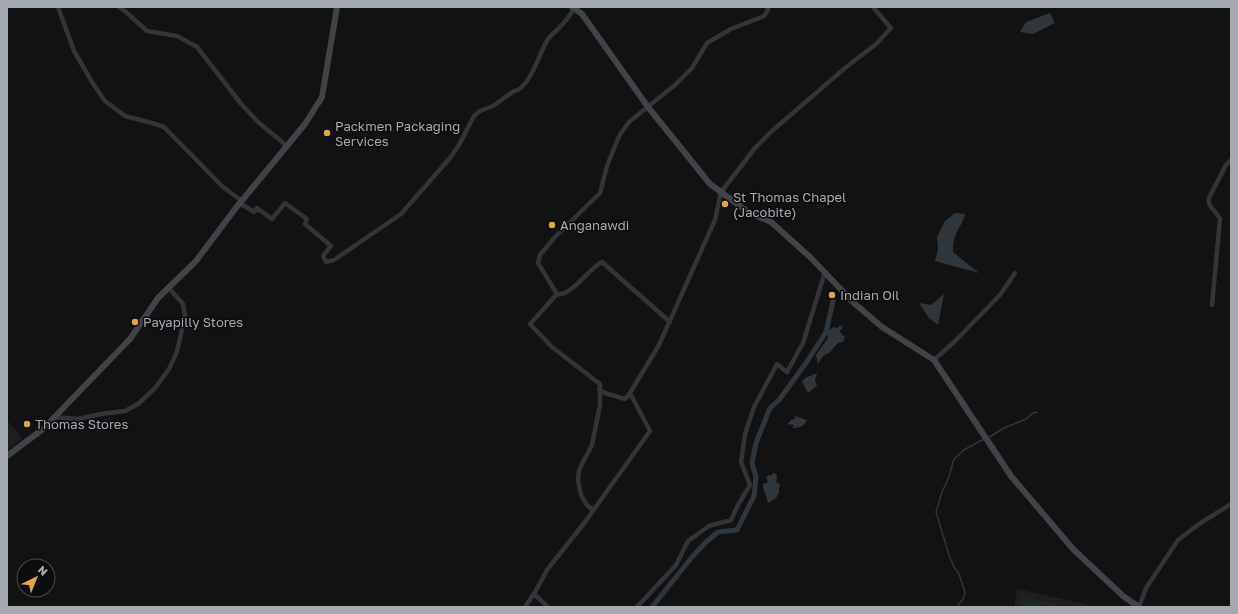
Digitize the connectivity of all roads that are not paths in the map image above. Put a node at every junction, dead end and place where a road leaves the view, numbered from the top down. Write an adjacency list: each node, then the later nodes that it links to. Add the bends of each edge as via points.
1 (58, 7): 11 (street, via 74,50 105,100 125,116 164,127)
2 (119, 7): 8 (street, via 147,31 177,36 197,48 242,106)
3 (338, 7): 8 (main road, via 322,97)
4 (767, 7): 7 (street, via 764,16 731,29 707,43 692,68)
5 (873, 7): 10 (street, via 891,28 876,44 754,148)
6 (573, 8): 7 (main road, via 582,14); 11 (street, via 570,17 548,38 532,74 522,87 474,116 450,158 401,214 334,260 326,262 323,256 331,246 305,224 307,219 285,203 272,218 257,208 254,212)
7 (648, 107): 10 (main road, via 710,184); 15 (street, via 629,122 619,136 600,193 540,255 538,263)
8 (287, 146): 11 (main road)
9 (1231, 160): 16 (street, via 1208,202 1220,219)
10 (721, 192): 12 (main road, via 748,212 771,222); 17 (street, via 715,220)
11 (241, 202): 14 (main road, via 196,261)
12 (825, 272): 18 (main road, via 854,303 882,327); 28 (street, via 800,349 787,372 777,364 754,406 745,434 741,462 750,485 731,520 709,526 688,541 676,564)
13 (1015, 273): 18 (street, via 1000,295)
14 (168, 287): 21 (main road, via 130,339); 21 (street, via 183,304 184,316 176,354 155,388 125,412 78,419)
15 (557, 294): 17 (street, via 564,294 602,262); 19 (street, via 530,324 552,346 600,384)
16 (1212, 305)
17 (670, 322): 20 (street, via 660,345)
18 (934, 360): 29 (main road, via 1011,476 1073,549 1123,596)
19 (600, 390): 20 (street, via 625,400); 24 (street, via 600,405 592,445 579,470 578,480 581,495)
20 (630, 393): 24 (street, via 650,431)
21 (54, 417): 22 (main road, via 43,429)
22 (7, 456)
23 (1231, 504): 29 (street, via 1178,540 1146,588)
24 (593, 510): 25 (street, via 547,570)
25 (535, 592): 26 (street); 27 (street, via 534,594)
26 (525, 607)
27 (548, 607)
28 (637, 607)
29 (1139, 607)

